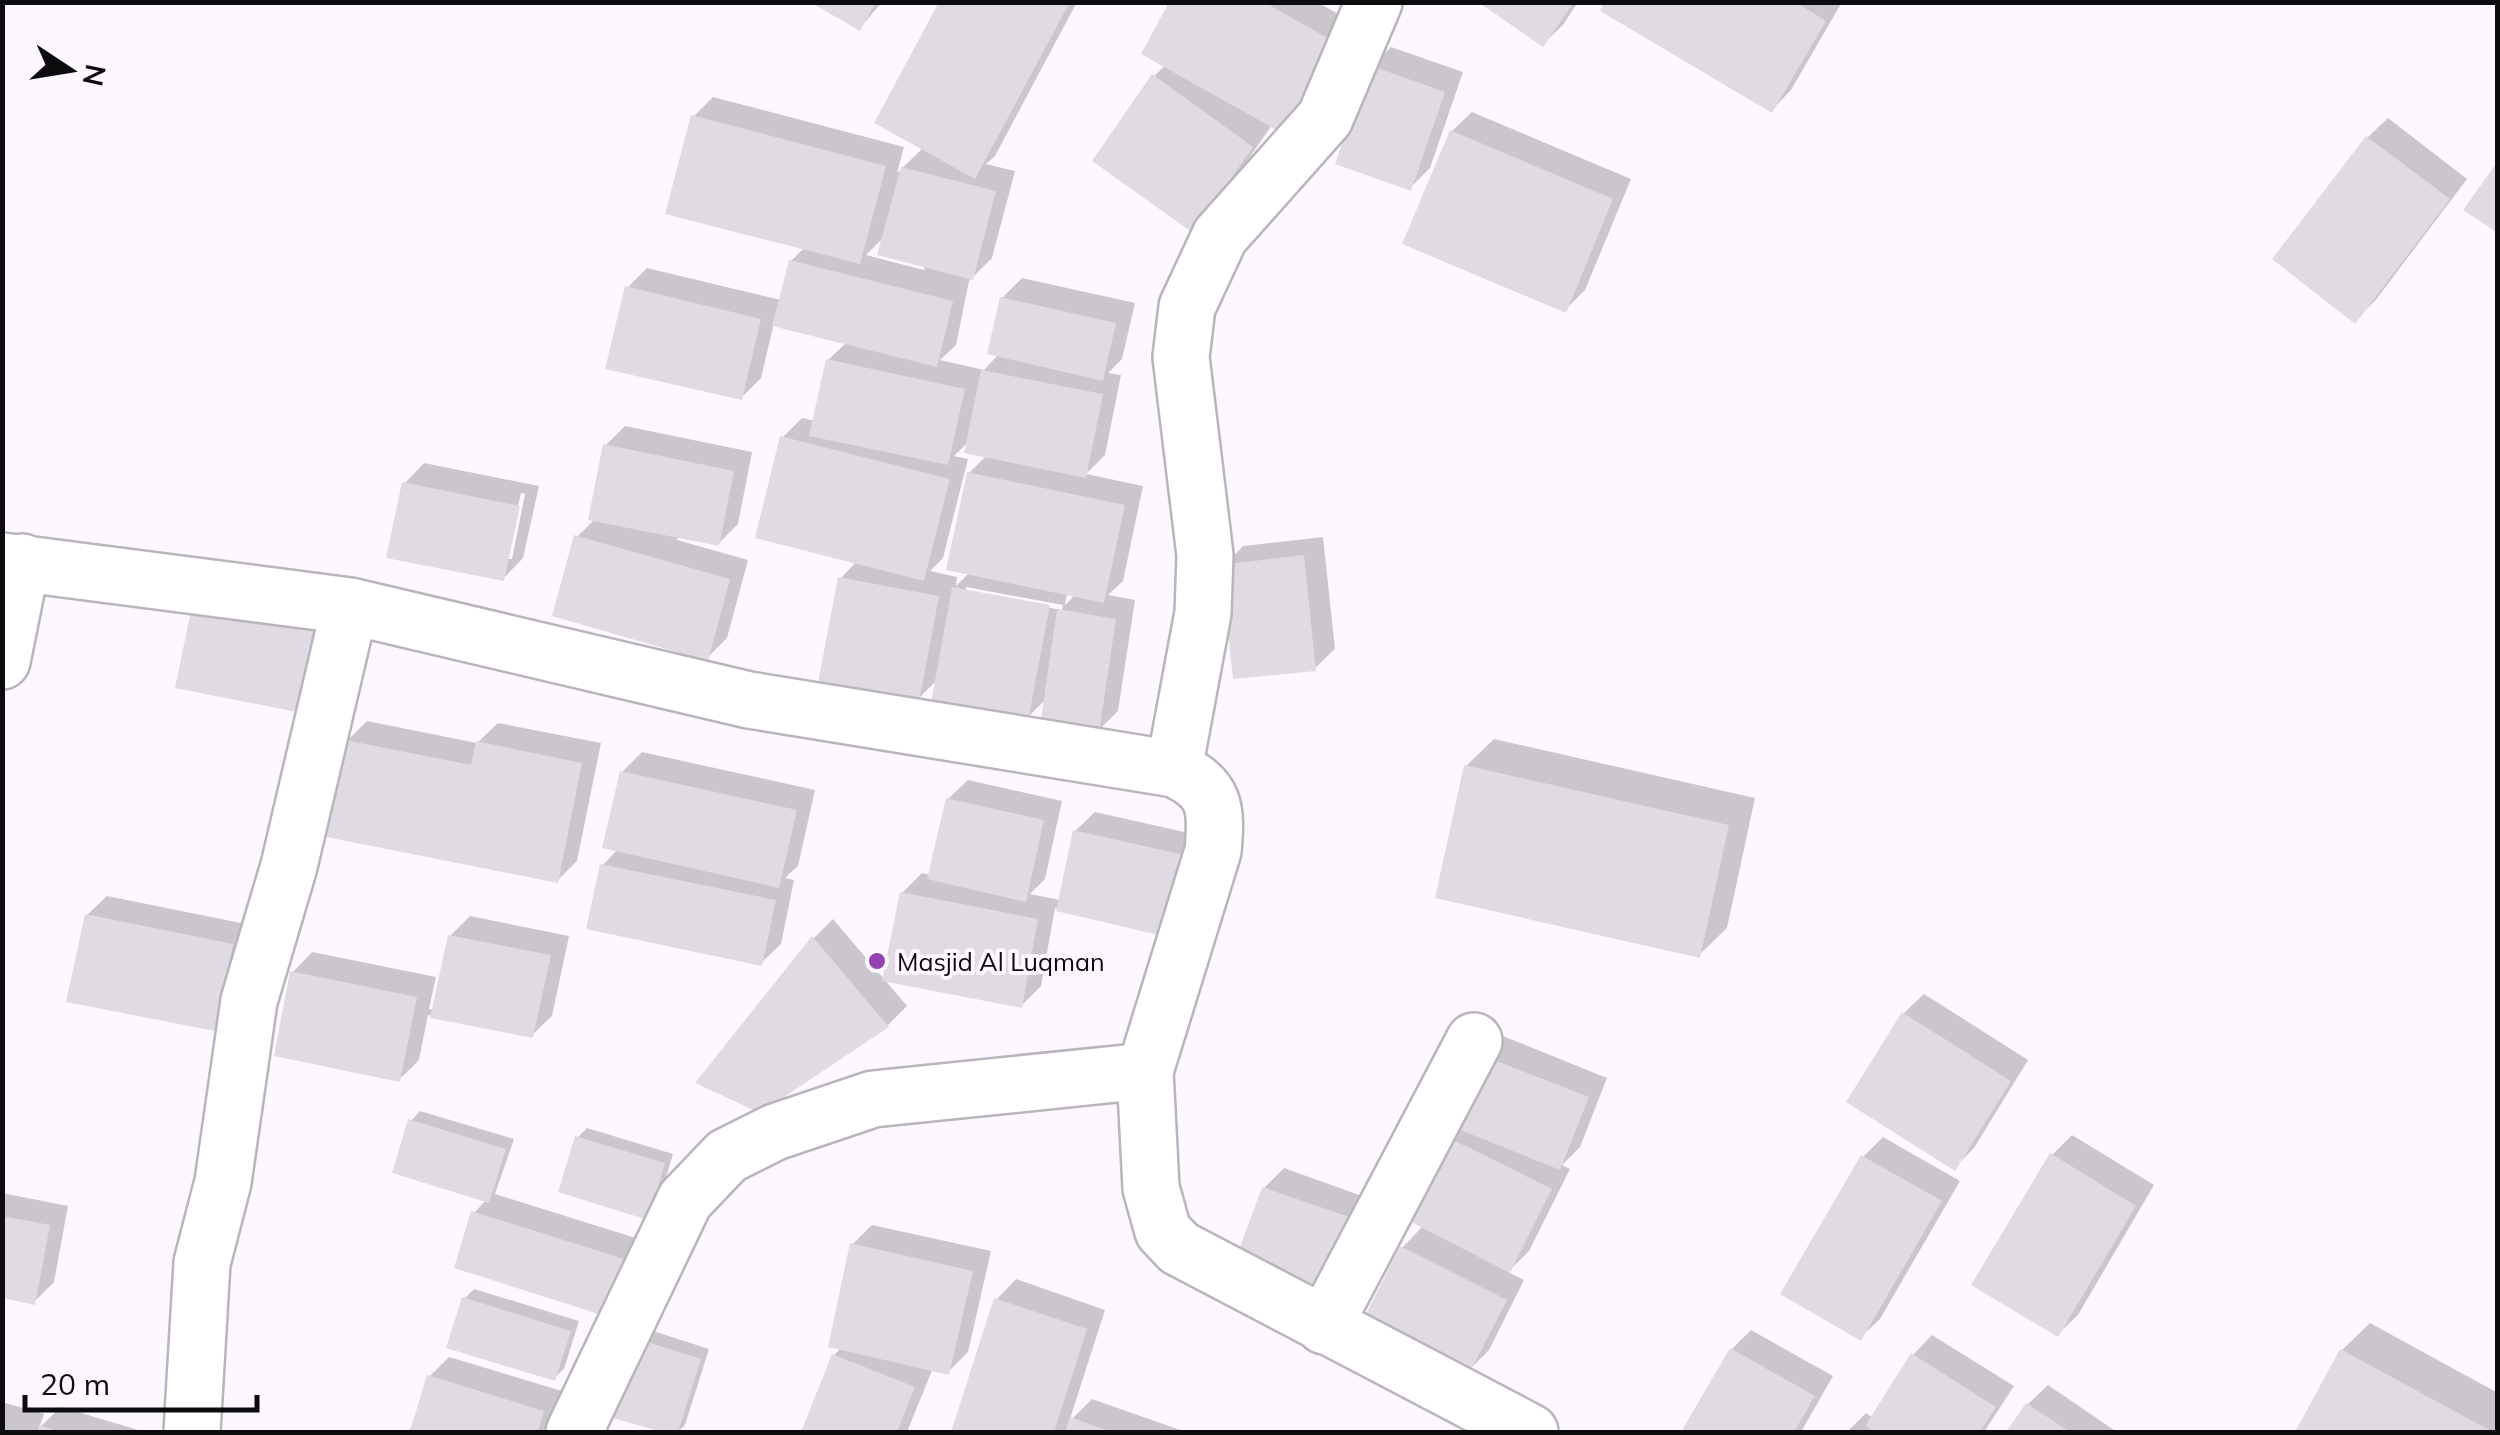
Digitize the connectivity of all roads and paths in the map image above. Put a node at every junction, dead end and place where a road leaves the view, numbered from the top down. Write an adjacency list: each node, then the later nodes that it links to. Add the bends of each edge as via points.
1 (1374, 2): 5 (street, via 1325,118 1220,236 1186,307 1181,358 1205,555 1203,612)
2 (12, 562): 3 (street); 4 (street)
3 (350, 606): 5 (street, via 749,700); 9 (street, via 289,866 248,1001 223,1182 202,1263)
4 (2, 661)
5 (1174, 769): 7 (street, via 1209,795 1216,816 1213,851)
6 (1474, 1041): 8 (street)
7 (1145, 1071): 8 (street, via 1152,1188 1163,1231 1180,1248); 10 (street, via 873,1098 727,1156 685,1200)
8 (1324, 1326): 11 (street)
9 (192, 1432)
10 (574, 1432)
11 (1530, 1432)

